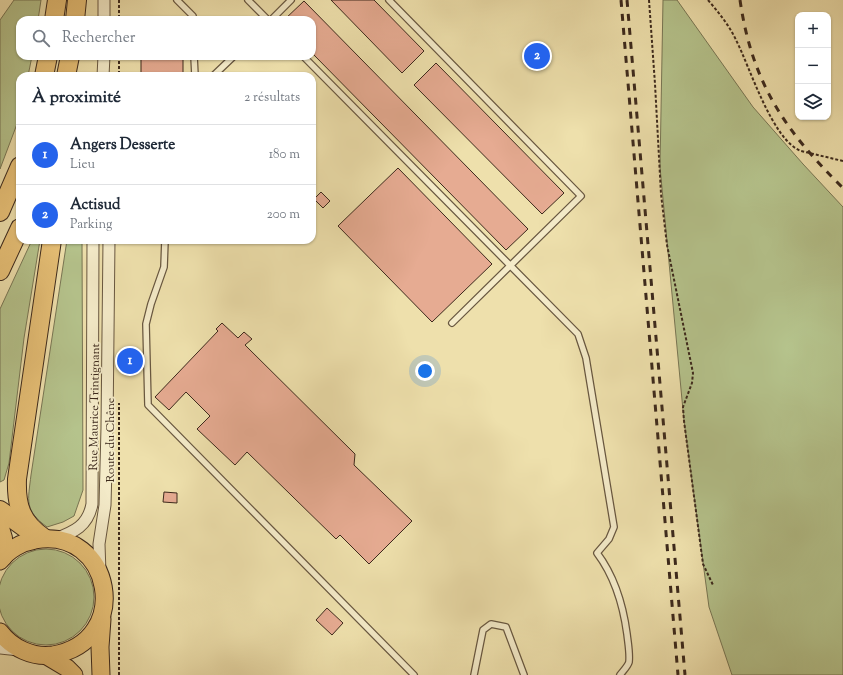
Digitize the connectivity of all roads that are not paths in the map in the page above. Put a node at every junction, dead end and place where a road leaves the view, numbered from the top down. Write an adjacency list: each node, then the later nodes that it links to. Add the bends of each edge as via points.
1 (57, 0): 9 (highway)
2 (77, 0): 10 (highway)
3 (86, 0): 11 (highway)
4 (104, 0): 12 (street)
5 (177, 0): 13 (lane)
6 (248, 0): 14 (lane)
7 (291, 0): 15 (lane)
8 (389, 0): 36 (lane, via 581,196)
9 (55, 16)
10 (75, 16)
11 (84, 16)
12 (104, 16)
13 (193, 16)
14 (265, 16)
15 (273, 16)
16 (47, 60): 23 (highway)
17 (69, 60): 24 (highway)
18 (79, 60): 25 (highway)
19 (104, 60): 26 (street)
20 (194, 60): 27 (lane)
21 (230, 60): 28 (lane)
22 (307, 60): 36 (lane)
23 (45, 72)
24 (67, 72)
25 (78, 72)
26 (104, 72)
27 (195, 72)
28 (217, 72)
29 (16, 175): 30 (highway)
30 (0, 212)
31 (16, 236): 37 (highway)
32 (51, 244): 41 (highway, via 16,489 20,511 25,521 31,528)
33 (93, 244): 41 (street, Rue Maurice Trintignant, via 92,504 90,513 80,527 72,533)
34 (109, 244): 43 (street, Rue Maurice Trintignant, via 107,436 104,505 99,544)
35 (165, 244): 51 (lane, via 164,267 146,324 148,405)
36 (512, 266): 38 (lane); 54 (lane, via 578,334 586,358 614,527 609,539 596,553 615,584 625,617 629,645 628,664)
37 (0, 270)
38 (452, 323)
39 (0, 510): 41 (highway, via 26,529)
40 (0, 528): 42 (highway, via 3,538)
41 (49, 538): 42 (main road, via 29,541 15,547); 43 (main road, via 74,545 90,557)
42 (1, 559)
43 (100, 574): 44 (main road, via 105,593)
44 (103, 613): 48 (main road, via 95,630 82,644 65,652); 50 (main road)
45 (0, 632): 47 (main road, via 5,639)
46 (0, 648): 47 (street)
47 (21, 650): 48 (main road)
48 (47, 656): 49 (main road)
49 (74, 675)
50 (101, 675)
51 (414, 675)
52 (474, 675): 53 (lane, via 483,630 490,624 506,627)
53 (524, 675)
54 (620, 675)

